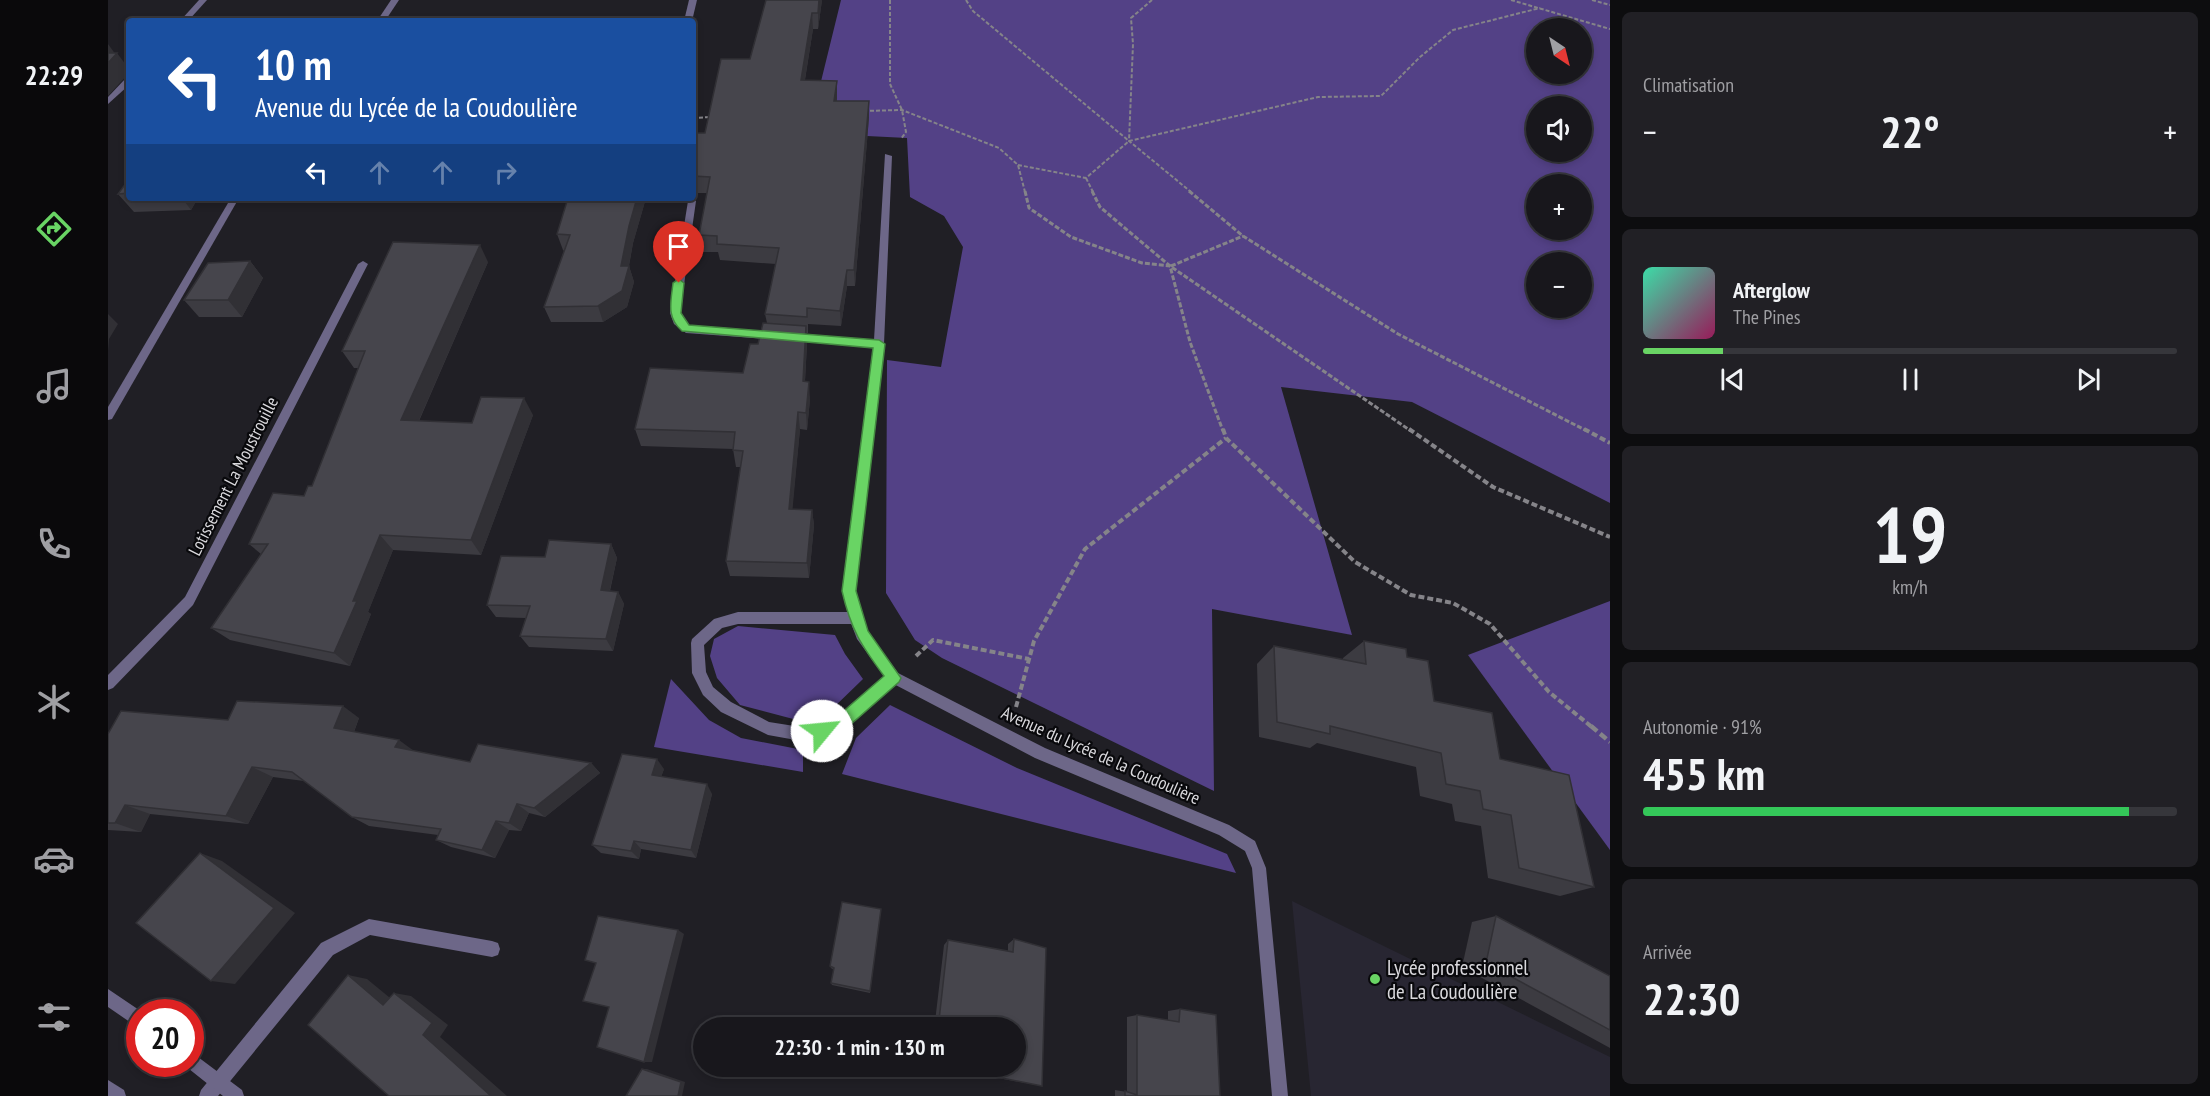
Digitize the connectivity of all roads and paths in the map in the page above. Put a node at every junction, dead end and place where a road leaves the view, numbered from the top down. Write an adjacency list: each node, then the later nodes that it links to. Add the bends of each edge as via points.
1 (203, 0): 11 (street)
2 (395, 0): 12 (street)
3 (693, 0): 13 (street)
4 (890, 0): 17 (path, via 890,84)
5 (966, 0): 21 (path, via 973,11)
6 (1152, 0): 21 (path, via 1131,18)
7 (1511, 0): 10 (path)
8 (1592, 0): 9 (path)
9 (1610, 5)
10 (1540, 8): 14 (path); 21 (path, via 1453,30 1381,96 1318,97)
11 (187, 18)
12 (383, 18)
13 (689, 18)
14 (1610, 29)
15 (126, 83): 16 (street)
16 (108, 102)
17 (902, 110): 18 (path); 22 (path, via 906,132); 23 (path, via 999,148)
18 (856, 111)
19 (715, 117): 20 (path)
20 (696, 118)
21 (1129, 141): 24 (path); 27 (path)
22 (888, 156): 30 (street, Avenue du Lycée de la Coudoulière)
23 (1018, 165): 24 (path); 29 (path, via 1029,208 1071,237 1142,263)
24 (1086, 178): 29 (path, via 1100,207)
25 (233, 201): 31 (street)
26 (692, 201): 30 (street, via 675,313 678,322 686,328)
27 (1243, 236): 29 (path); 33 (path, via 1398,334)
28 (363, 264): 38 (street, Lotissement La Moustrouille, via 189,601)
29 (1170, 266): 32 (path, via 1190,342); 34 (path, via 1493,487)
30 (879, 344): 35 (street, Avenue du Lycée de la Coudoulière, via 849,591)
31 (108, 416)
32 (1226, 438): 36 (path, via 1085,549 1034,641); 40 (path, via 1354,561 1411,595 1453,603 1490,624 1549,692)
33 (1610, 443)
34 (1610, 537)
35 (855, 618): 37 (street, Avenue du Lycée de la Coudoulière, via 862,635); 37 (street, via 738,618 718,623 697,643 699,673 708,691 726,706 768,728 807,735 836,727)
36 (1029, 659): 37 (path, via 933,640); 39 (path)
37 (893, 678): 39 (street, Avenue du Lycée de la Coudoulière)
38 (108, 684)
39 (1008, 737): 50 (street, Avenue du Lycée de la Coudoulière, via 1224,830 1250,846 1259,868)
40 (1610, 742)
41 (492, 949): 45 (street, via 369,927 327,949)
42 (108, 997): 43 (street)
43 (126, 1010)
44 (204, 1070): 45 (street)
45 (219, 1081): 48 (street); 49 (street)
46 (108, 1088): 47 (street)
47 (118, 1096)
48 (207, 1096)
49 (236, 1096)
50 (1280, 1096)

